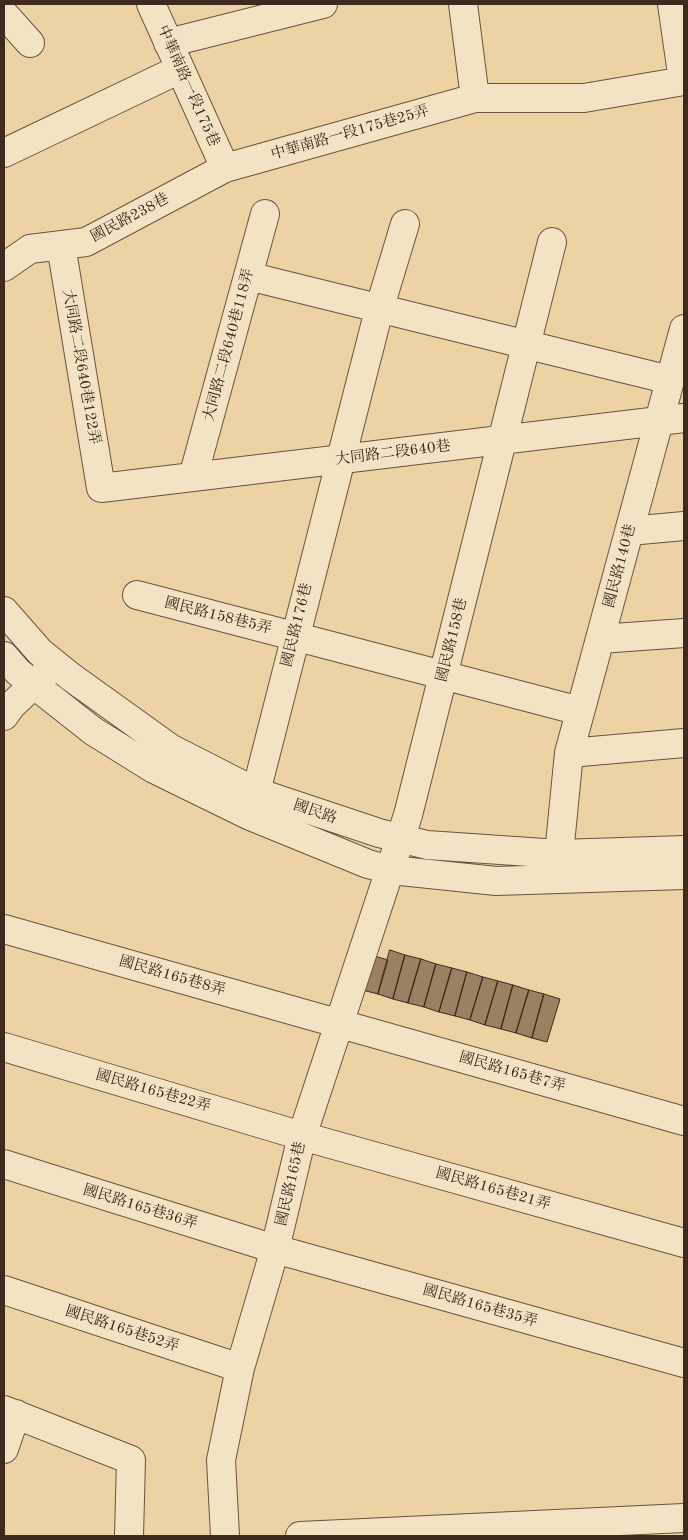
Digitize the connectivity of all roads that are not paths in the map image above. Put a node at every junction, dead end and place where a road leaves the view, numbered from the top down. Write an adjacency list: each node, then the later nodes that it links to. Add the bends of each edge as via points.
1 (151, 4): 6 (street, 中華南路一段175巷)
2 (323, 4): 6 (street)
3 (463, 4): 10 (street)
4 (672, 4): 9 (street)
5 (4, 14): 7 (street)
6 (168, 42): 8 (street, 中華南路一段175巷)
7 (30, 43)
8 (180, 69): 11 (street); 12 (street, 中華南路一段175巷)
9 (684, 81): 10 (street, 中華南路一段175巷25弄, via 584,98)
10 (475, 98): 12 (street, 中華南路一段175巷25弄)
11 (4, 154)
12 (224, 168): 16 (street, 國民路238巷, via 86,242)
13 (265, 214): 18 (street, 大同路二段640巷118弄)
14 (405, 224): 19 (street, 國民路176巷)
15 (552, 242): 21 (street, 國民路158巷)
16 (60, 245): 17 (street, 國民路238巷, via 30,250); 27 (street, 大同路二段640巷122弄)
17 (4, 267)
18 (248, 276): 19 (street); 26 (street, 大同路二段640巷118弄)
19 (379, 310): 21 (street); 25 (street, 國民路176巷)
20 (684, 329): 22 (street, 國民路140巷)
21 (526, 346): 22 (street); 24 (street, 國民路158巷)
22 (670, 380): 23 (street, 國民路140巷)
23 (672, 419): 24 (street, 大同路二段640巷); 29 (street, 國民路140巷)
24 (503, 440): 25 (street, 大同路二段640巷); 37 (street, 國民路158巷)
25 (340, 459): 26 (street, 大同路二段640巷); 33 (street, 國民路176巷)
26 (193, 477): 27 (street, 大同路二段640巷)
27 (101, 488)
28 (684, 526): 29 (street)
29 (629, 532): 34 (street, 國民路140巷)
30 (137, 595): 33 (street, 國民路158巷5弄)
31 (4, 611): 36 (street, 國民路)
32 (684, 633): 34 (street)
33 (295, 635): 37 (street, 國民路158巷5弄); 43 (street, 國民路176巷)
34 (600, 640): 39 (street, 國民路140巷)
35 (4, 656): 38 (street, 國民路)
36 (54, 664): 38 (street); 43 (street, 國民路, via 170,748)
37 (443, 677): 39 (street); 44 (street, 國民路158巷)
38 (35, 685): 40 (street); 47 (street, 國民路, via 93,731 154,769 258,819 368,864)
39 (580, 711): 42 (street, 國民路140巷)
40 (4, 716)
41 (684, 743): 42 (street)
42 (569, 753): 46 (street, 國民路140巷)
43 (256, 792): 44 (street, 國民路)
44 (401, 840): 46 (street, 國民路, via 427,845); 47 (street, 國民路165巷)
45 (684, 850): 46 (street, 國民路)
46 (559, 854)
47 (391, 870): 48 (street, 國民路, via 496,881); 50 (street, 國民路165巷)
48 (684, 875)
49 (4, 929): 50 (street, 國民路165巷8弄)
50 (339, 1023): 52 (street, 國民路165巷7弄); 53 (street, 國民路165巷)
51 (4, 1047): 53 (street, 國民路165巷22弄)
52 (684, 1121)
53 (302, 1136): 55 (street, 國民路165巷21弄); 56 (street, 國民路165巷)
54 (4, 1164): 56 (street, 國民路165巷36弄)
55 (684, 1243)
56 (275, 1249): 58 (street, 國民路165巷35弄); 59 (street, 國民路165巷)
57 (4, 1290): 59 (street, 國民路165巷52弄)
58 (684, 1363)
59 (240, 1368): 64 (street, 國民路165巷, via 221,1460)
60 (10, 1412): 61 (street); 63 (street, via 131,1460)
61 (4, 1449)
62 (684, 1518): 65 (street)
63 (130, 1536)
64 (225, 1536)
65 (300, 1536)

